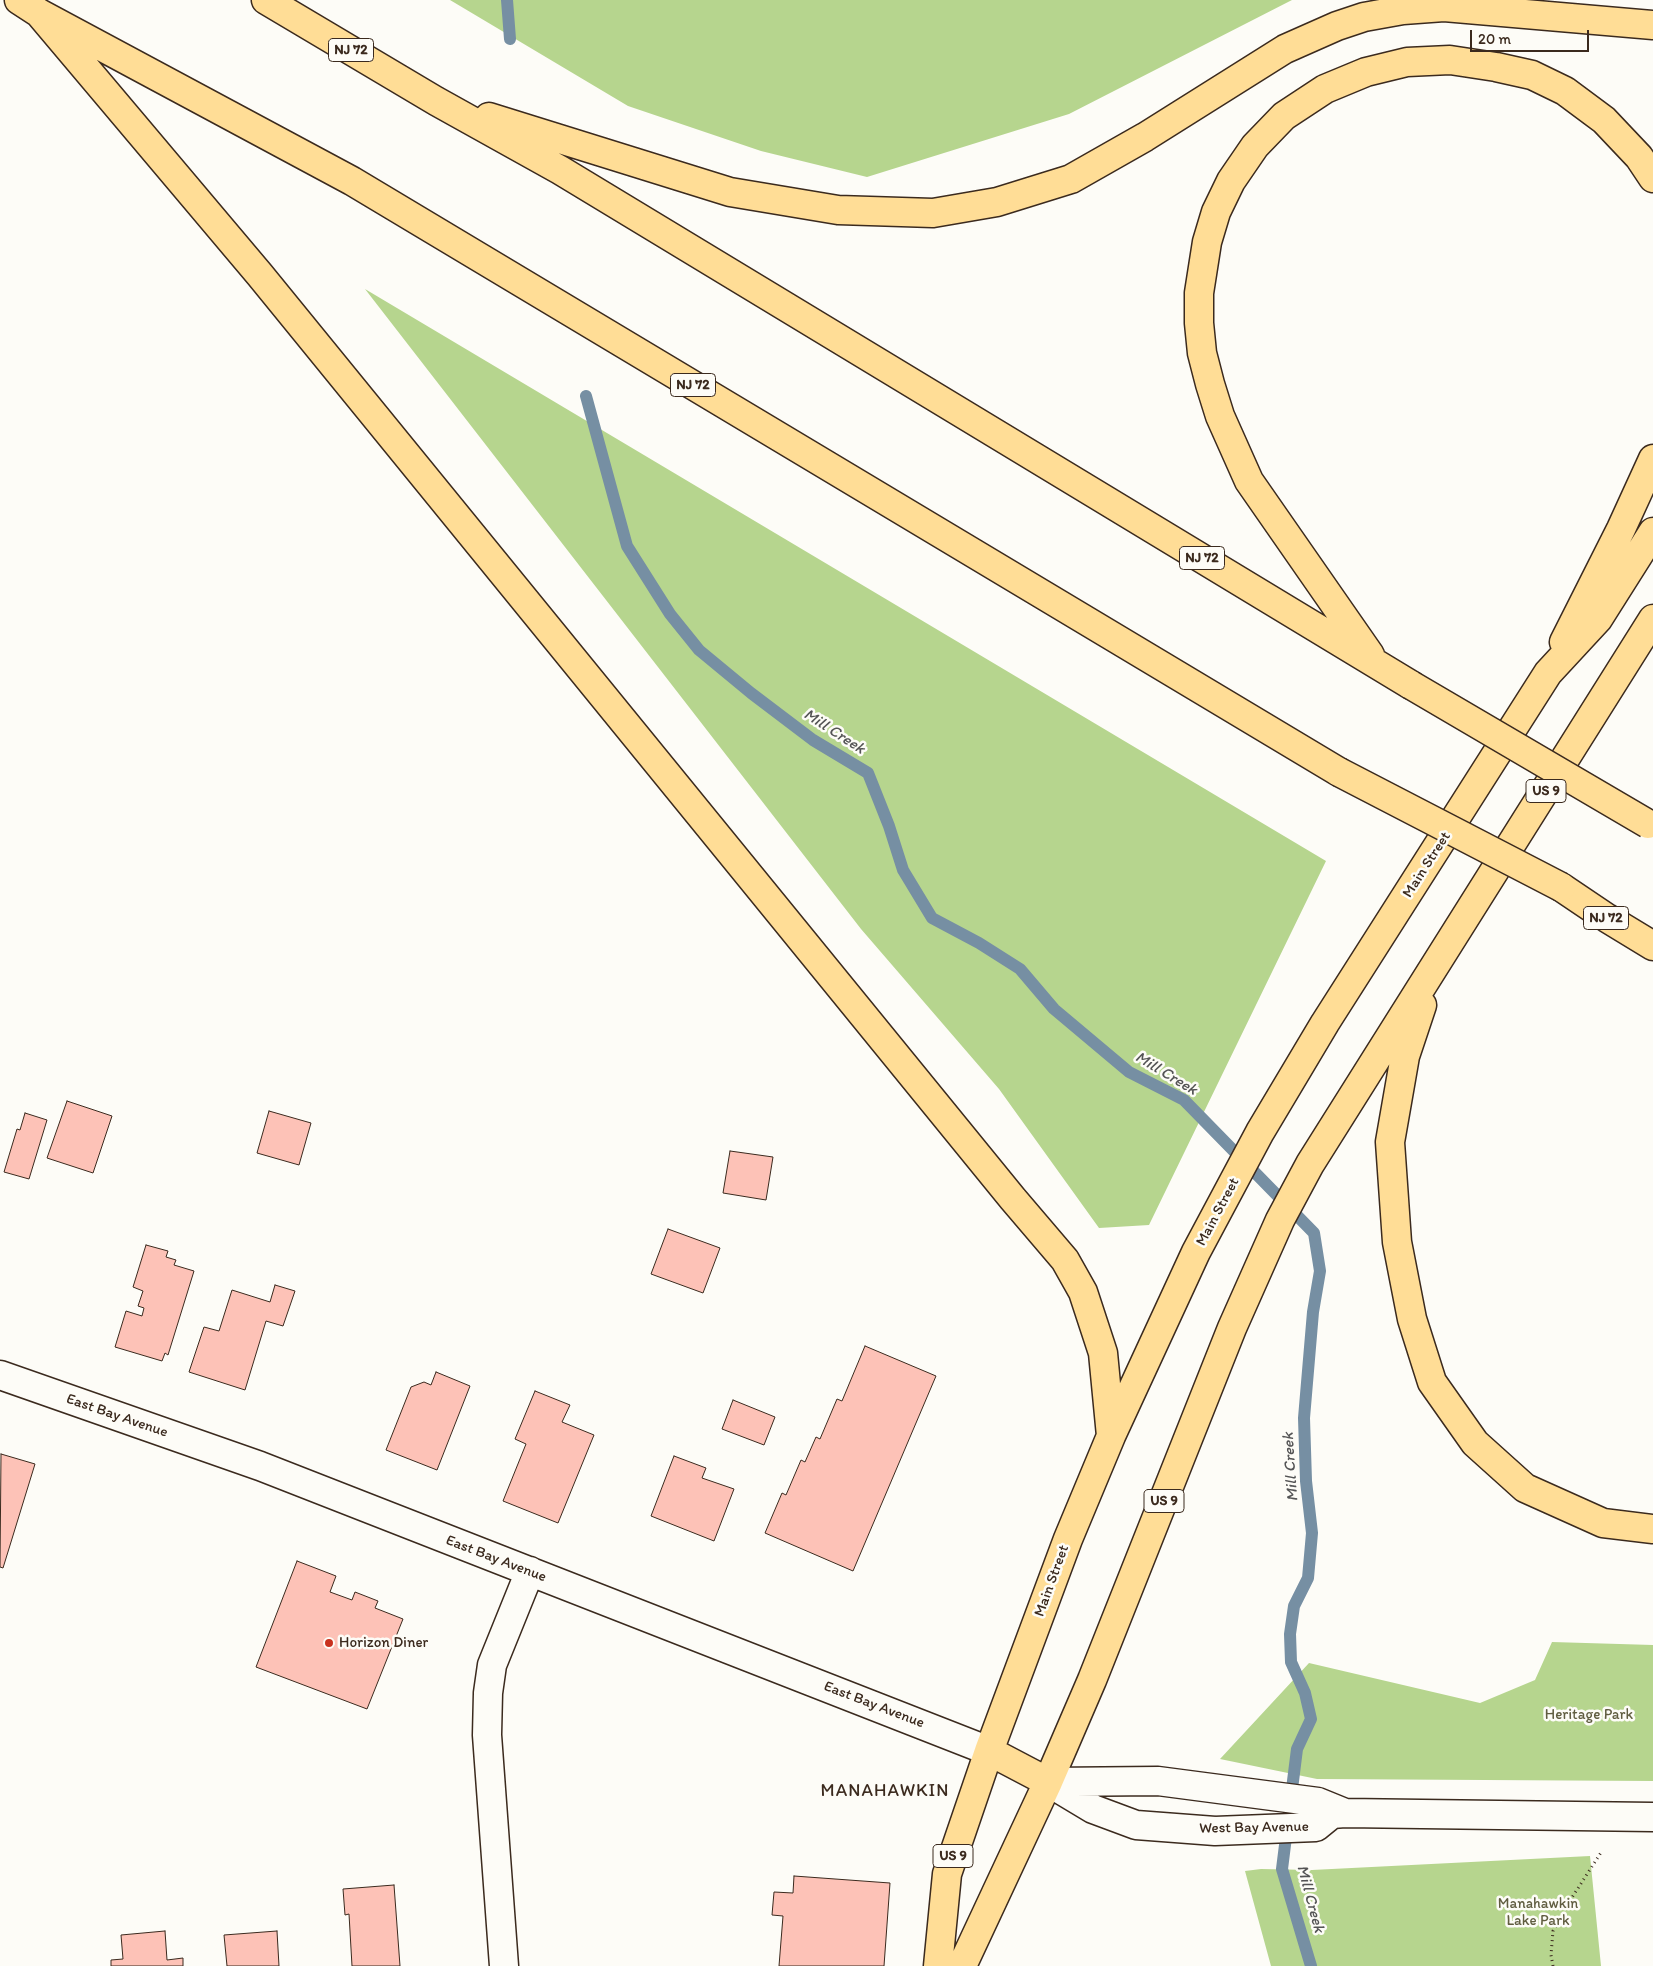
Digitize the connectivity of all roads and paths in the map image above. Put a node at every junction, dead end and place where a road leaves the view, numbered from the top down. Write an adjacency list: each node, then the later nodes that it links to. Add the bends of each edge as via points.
1 (266, 0): 4 (highway, NJ 72)
2 (29, 6): 12 (highway, NJ 72, bridge, via 352,181 1339,772 1561,887); 17 (highway, via 260,275 1065,1260 1083,1292 1103,1353)
3 (1653, 25): 4 (highway, via 1444,7 1364,17 1285,49 1071,180 997,202 932,213 838,210 730,192)
4 (436, 101): 9 (highway, NJ 72, via 560,170)
5 (1653, 178): 9 (highway, via 1639,157 1604,120 1564,91 1532,76 1450,60 1407,62 1366,72 1325,89 1284,116 1255,146 1231,181 1216,212 1207,242 1199,293 1202,353 1210,384 1220,416 1249,481)
6 (1653, 459): 10 (highway)
7 (1653, 532): 10 (highway, Main Street / US 9, via 1598,619)
8 (1653, 619): 14 (highway, US 9)
9 (1375, 662): 11 (highway, NJ 72, bridge)
10 (1548, 674): 17 (highway, Main Street / US 9, via 1324,1023 1260,1132 1196,1252)
11 (1651, 825)
12 (1607, 918): 13 (highway, NJ 72); 15 (highway)
13 (1653, 946)
14 (1437, 961): 18 (highway, via 1405,1056 1390,1142 1398,1242 1412,1319 1432,1382 1475,1443 1526,1488 1603,1523); 21 (highway, US 9, via 1310,1164 1280,1220 1232,1328)
15 (1653, 965)
16 (0, 1375): 19 (street, East Bay Avenue, via 260,1466)
17 (1111, 1436): 20 (highway, Main Street / US 9, via 1068,1538)
18 (1653, 1529)
19 (530, 1571): 20 (street, East Bay Avenue); 25 (street, via 492,1665 488,1693 487,1735)
20 (989, 1750): 21 (highway, West Bay Avenue); 26 (highway, Main Street / US 9, via 947,1874)
21 (1048, 1782): 22 (street, West Bay Avenue, via 1158,1781 1258,1795); 22 (street, West Bay Avenue, via 1092,1809 1136,1825 1215,1832 1255,1830); 27 (highway, US 9)
22 (1317, 1815): 23 (street, West Bay Avenue)
23 (1625, 1817): 24 (street, West Bay Avenue); 28 (path, via 1553,1931)
24 (1653, 1817)
25 (504, 1966)
26 (938, 1966)
27 (962, 1966)
28 (1553, 1966)

